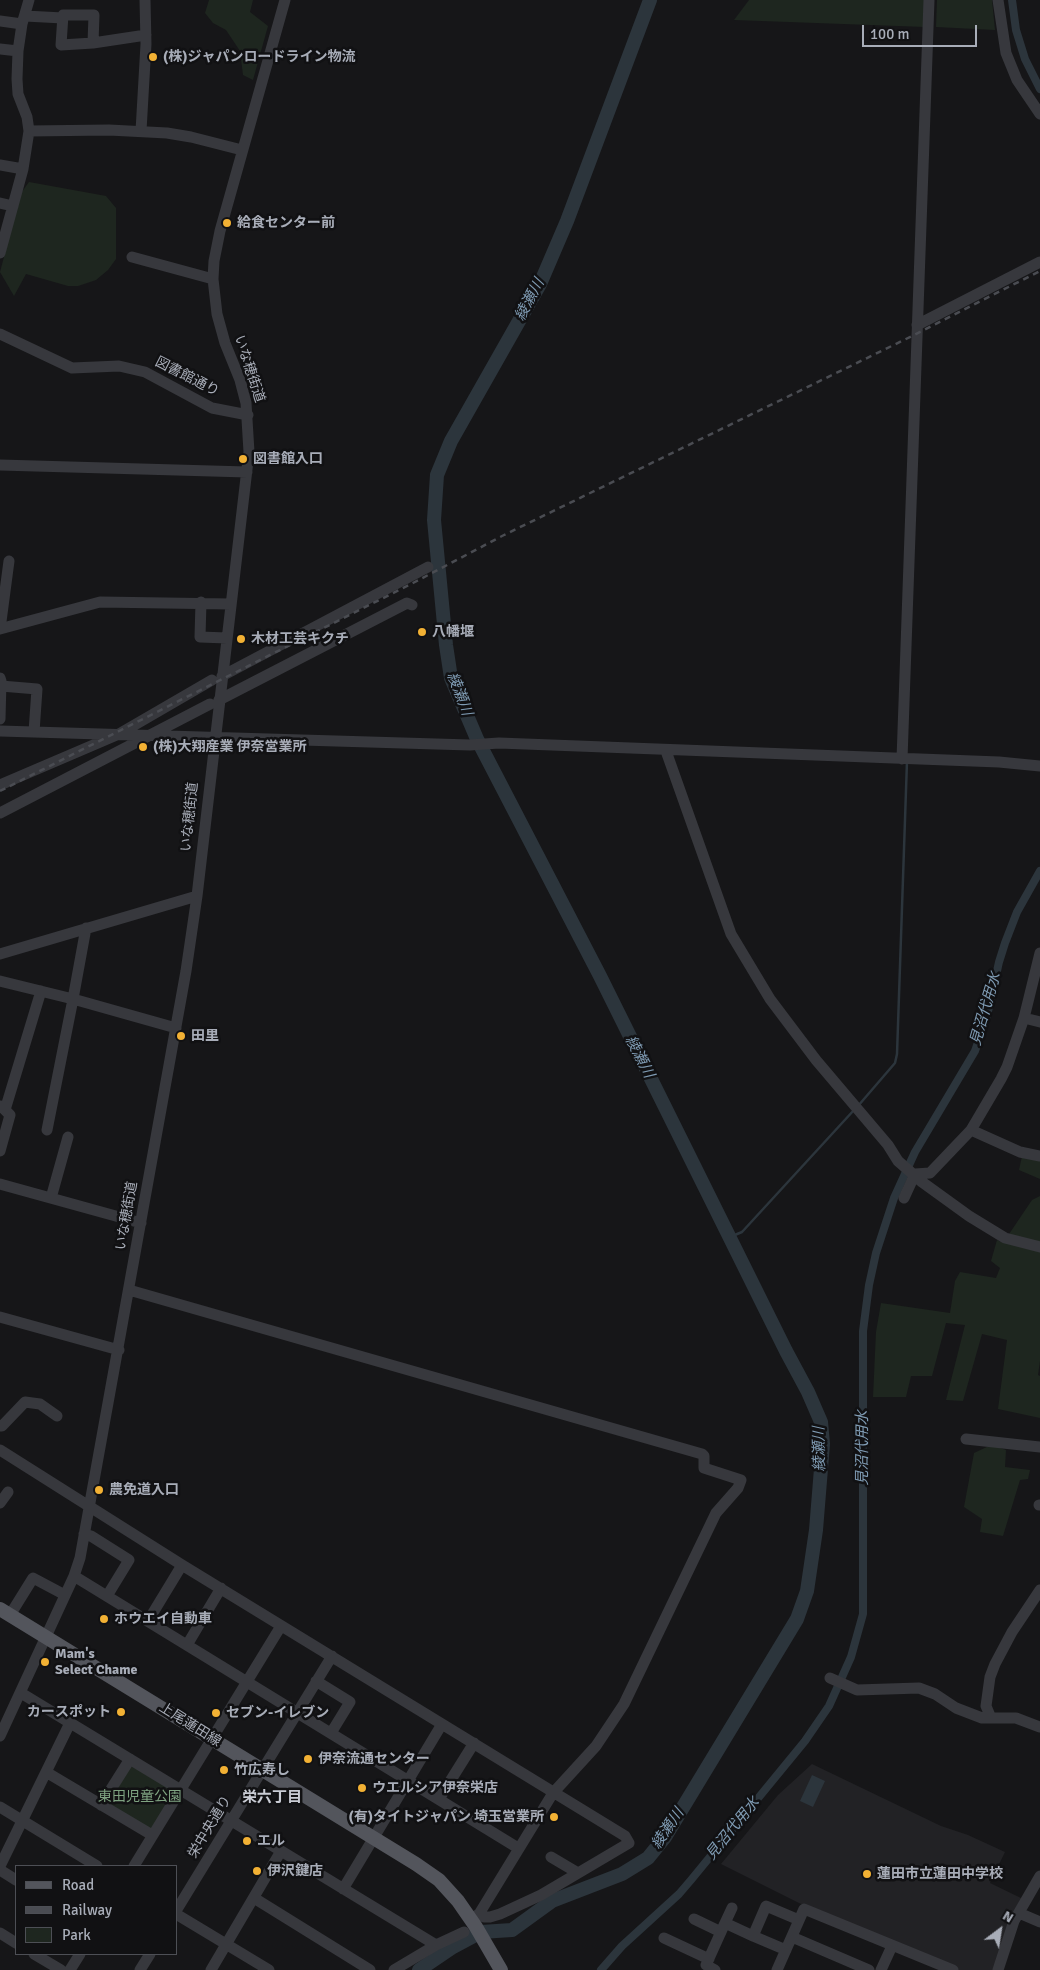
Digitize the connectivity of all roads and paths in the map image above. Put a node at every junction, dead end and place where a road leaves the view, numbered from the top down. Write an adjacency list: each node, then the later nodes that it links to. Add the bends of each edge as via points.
1 (29, 0): 7 (street)
2 (145, 0): 9 (street)
3 (285, 0): 16 (street, いな穂街道)
4 (929, 0): 25 (street)
5 (998, 0): 13 (street, via 1006,53 1017,80)
6 (62, 18): 7 (street); 10 (street, via 61,45); 10 (street, via 63,15 94,16)
7 (24, 20): 8 (street); 12 (street)
8 (0, 21)
9 (146, 34): 10 (street); 15 (street)
10 (93, 43)
11 (0, 49): 12 (street)
12 (18, 51): 14 (street, via 18,94)
13 (1040, 114)
14 (29, 130): 15 (street); 18 (street)
15 (141, 131): 16 (street, via 191,137)
16 (242, 150): 24 (street, いな穂街道, via 216,246)
17 (0, 165): 18 (street)
18 (23, 169): 20 (street)
19 (0, 203): 20 (street)
20 (13, 206): 21 (street)
21 (0, 253)
22 (132, 257): 24 (street)
23 (1040, 262): 25 (street)
24 (213, 279): 27 (street, いな穂街道, via 220,329 240,380)
25 (917, 325): 47 (street)
26 (0, 334): 27 (street, 図書館通り, via 72,368 119,366 145,372 212,408)
27 (248, 415): 29 (street, いな穂街道)
28 (0, 465): 29 (street)
29 (247, 472): 33 (street, いな穂街道)
30 (9, 560): 35 (street)
31 (428, 567): 37 (street)
32 (201, 602): 33 (street); 35 (street, via 100,602); 36 (street, via 200,637)
33 (231, 604): 36 (street, いな穂街道)
34 (412, 605): 39 (street, via 407,603)
35 (0, 629)
36 (227, 638): 37 (street, いな穂街道)
37 (217, 678): 39 (street, いな穂街道); 43 (street)
38 (1, 682): 40 (street); 42 (street, via 37,689)
39 (215, 702): 44 (street); 45 (street, いな穂街道)
40 (0, 718)
41 (0, 731): 42 (street)
42 (34, 732): 43 (street)
43 (119, 734): 44 (street); 49 (street)
44 (151, 735): 45 (street); 50 (street)
45 (214, 736): 46 (street); 51 (street, いな穂街道)
46 (666, 750): 47 (street); 67 (street, via 731,934 770,999 816,1060)
47 (902, 759): 48 (street)
48 (1040, 766)
49 (0, 785)
50 (0, 813)
51 (197, 896): 52 (street); 60 (street, いな穂街道)
52 (86, 928): 54 (street); 57 (street)
53 (1040, 953): 58 (street)
54 (0, 954)
55 (0, 982): 56 (street)
56 (41, 991): 57 (street); 61 (street)
57 (73, 999): 60 (street); 62 (street)
58 (1024, 1018): 59 (street); 63 (street, via 1007,1067)
59 (1040, 1022)
60 (176, 1028): 71 (street, いな穂街道)
61 (3, 1108): 65 (street, via 10,1115)
62 (47, 1130)
63 (971, 1130): 66 (street, via 1020,1152); 67 (street, via 930,1173)
64 (68, 1137): 69 (street)
65 (0, 1151)
66 (1040, 1156)
67 (910, 1170): 70 (street); 72 (street, via 969,1216 1005,1238)
68 (0, 1184): 69 (street)
69 (51, 1198): 71 (street)
70 (904, 1198)
71 (141, 1223): 73 (street, いな穂街道)
72 (1040, 1247)
73 (129, 1290): 75 (street, いな穂街道); 115 (street, via 702,1454 704,1468 741,1480 716,1513 624,1704 596,1746)
74 (0, 1317): 75 (street)
75 (118, 1350): 83 (street, いな穂街道)
76 (57, 1416): 77 (street, via 40,1404 25,1402)
77 (0, 1426)
78 (966, 1438): 79 (street)
79 (1040, 1447)
80 (0, 1450): 83 (street)
81 (8, 1492): 82 (street)
82 (0, 1503)
83 (90, 1506): 84 (street, いな穂街道); 85 (street)
84 (84, 1534): 86 (street, いな穂街道); 90 (street, via 129,1560)
85 (182, 1565): 87 (street); 92 (street)
86 (74, 1576): 89 (street, いな穂街道); 90 (street)
87 (220, 1588): 93 (street); 95 (street)
88 (1040, 1590): 102 (street, via 1012,1632 990,1677 986,1706)
89 (65, 1595): 91 (street, via 33,1578); 94 (street, いな穂街道)
90 (107, 1596): 92 (street)
91 (5, 1612): 94 (main road, 上尾蓮田線)
92 (148, 1622): 95 (street)
93 (281, 1626): 96 (street); 99 (street)
94 (46, 1636): 100 (street, いな穂街道); 108 (main road, 上尾蓮田線)
95 (187, 1645): 99 (street)
96 (332, 1656): 97 (street, 栄中央通り); 104 (street)
97 (316, 1681): 101 (street, 栄中央通り); 106 (street, via 350,1702)
98 (837, 1681): 102 (street, via 857,1690 919,1688 956,1708)
99 (247, 1682): 101 (street); 108 (street)
100 (21, 1693): 103 (street); 107 (street, いな穂街道)
101 (297, 1712): 106 (street); 111 (street, 栄中央通り)
102 (991, 1718): 105 (street, via 1016,1718)
103 (70, 1722): 110 (street); 112 (street)
104 (442, 1724): 109 (street); 113 (street)
105 (1040, 1727)
106 (331, 1733): 113 (street)
107 (0, 1736)
108 (212, 1739): 111 (main road, 上尾蓮田線); 114 (street)
109 (474, 1743): 115 (street); 116 (street)
110 (130, 1759): 114 (street); 117 (street)
111 (262, 1770): 120 (street, 栄中央通り); 122 (main road, 上尾蓮田線)
112 (46, 1772): 117 (street); 119 (street)
113 (408, 1780): 116 (street); 122 (street)
114 (181, 1790): 120 (street); 121 (street)
115 (553, 1793): 123 (street); 129 (street, via 624,1836 628,1843)
116 (438, 1799): 123 (street)
117 (101, 1805): 121 (street)
118 (0, 1807): 119 (street)
119 (22, 1821): 126 (street); 128 (street)
120 (231, 1821): 124 (street); 135 (street, 栄中央通り)
121 (152, 1835): 127 (street)
122 (374, 1838): 132 (street); 141 (main road, 上尾蓮田線, via 439,1880)
123 (518, 1848): 141 (street)
124 (281, 1851): 132 (street); 133 (street)
125 (551, 1857): 129 (street)
126 (95, 1865)
127 (135, 1865)
128 (0, 1868): 131 (street)
129 (578, 1873): 141 (street, via 541,1895)
130 (1040, 1876): 137 (street)
131 (15, 1879)
132 (343, 1889): 149 (street)
133 (254, 1898): 148 (street); 162 (street)
134 (732, 1908): 142 (street)
135 (178, 1909)
136 (178, 1913): 148 (street)
137 (1019, 1913): 140 (street); 169 (street)
138 (694, 1919): 142 (street)
139 (799, 1920): 144 (street, via 766,1906); 145 (street); 150 (street, via 804,1909)
140 (1040, 1922)
141 (473, 1923): 149 (street); 156 (main road, 上尾蓮田線)
142 (723, 1927): 144 (street); 155 (street)
143 (0, 1933): 147 (street)
144 (753, 1936): 151 (street)
145 (792, 1937): 151 (street); 166 (street)
146 (664, 1938): 155 (street)
147 (15, 1942)
148 (227, 1944): 160 (street); 161 (street)
149 (436, 1945): 163 (street)
150 (892, 1946): 167 (street); 168 (street)
151 (786, 1950): 165 (street)
152 (36, 1955): 157 (street)
153 (79, 1955): 158 (street)
154 (149, 1955): 159 (street)
155 (709, 1959): 164 (street, via 706,1965)
156 (498, 1965)
157 (60, 1970)
158 (70, 1970)
159 (140, 1970)
160 (211, 1970)
161 (269, 1970)
162 (370, 1970)
163 (394, 1970)
164 (715, 1970)
165 (777, 1970)
166 (869, 1970)
167 (881, 1970)
168 (953, 1970)
169 (998, 1970)

